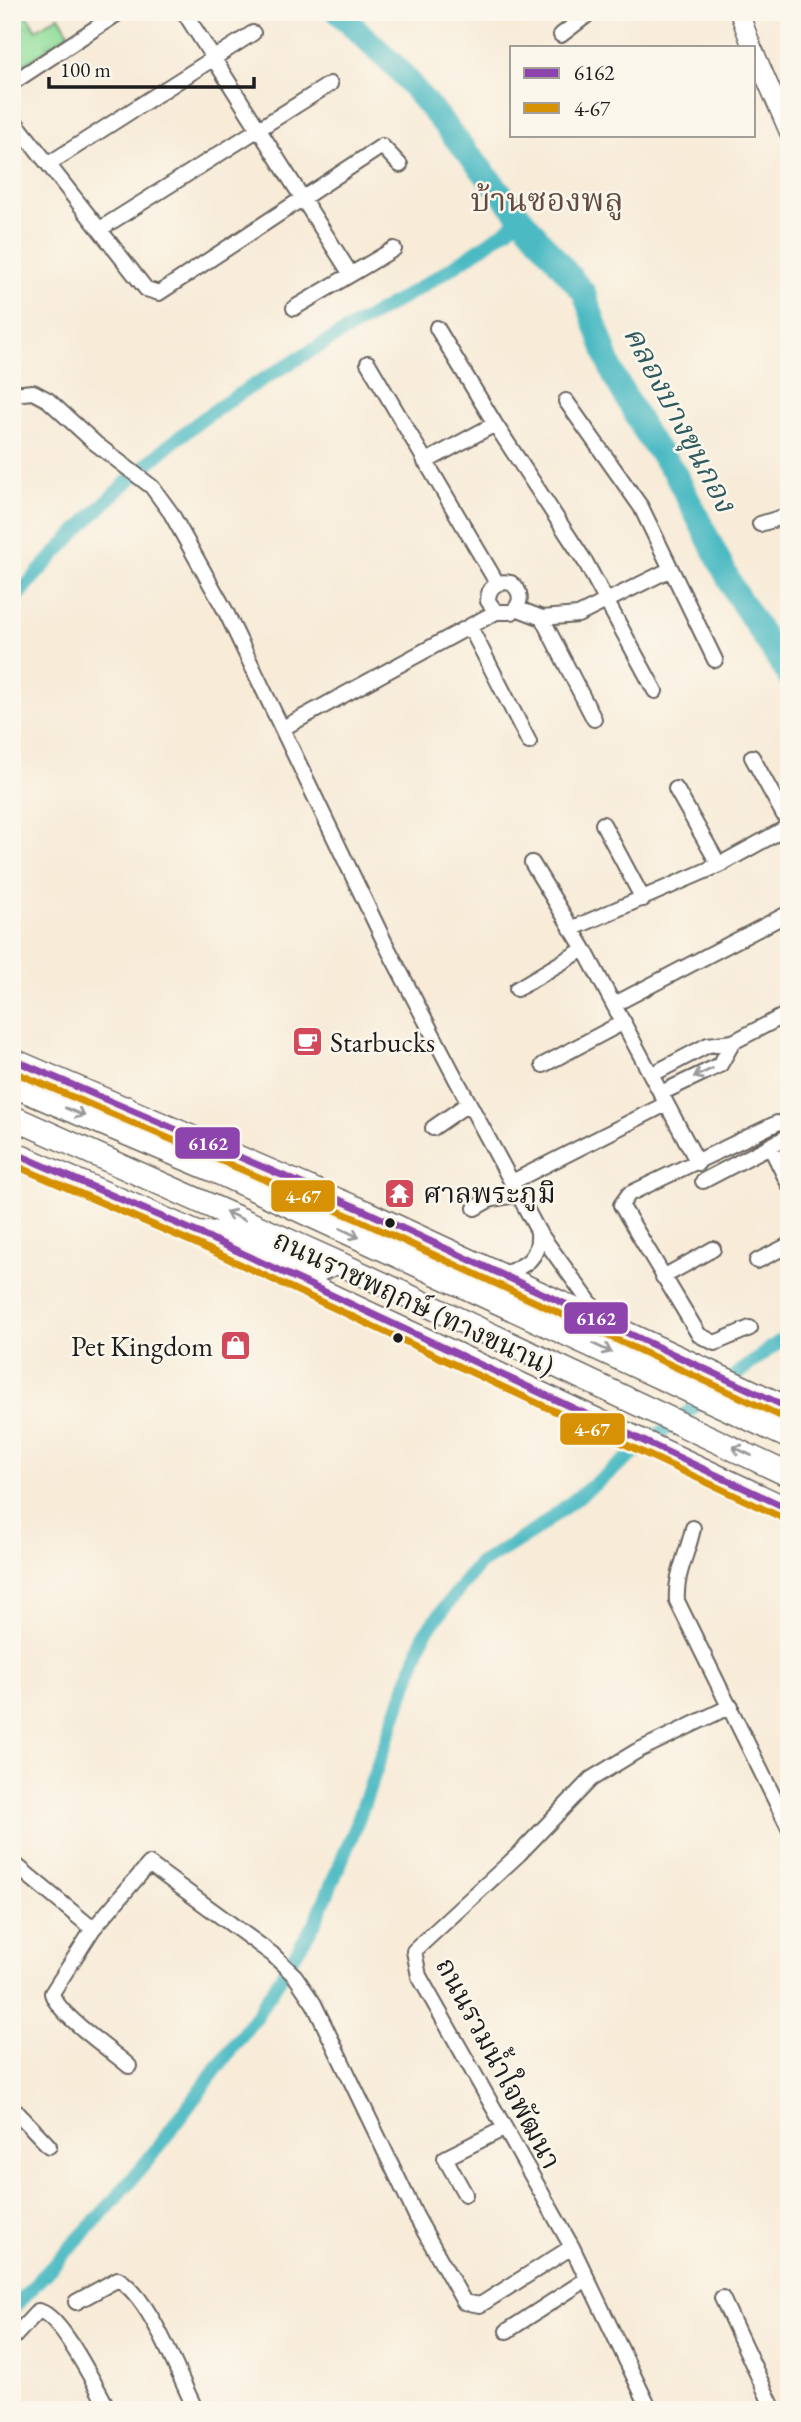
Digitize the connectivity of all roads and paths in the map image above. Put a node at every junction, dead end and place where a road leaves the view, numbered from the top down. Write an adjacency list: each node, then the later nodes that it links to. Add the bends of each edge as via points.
1 (120, 12): 10 (street)
2 (184, 12): 8 (street)
3 (591, 12): 6 (street)
4 (739, 12): 7 (street)
5 (253, 33): 8 (street)
6 (561, 35)
7 (752, 46)
8 (213, 58): 13 (street); 15 (street)
9 (757, 71): 14 (street)
10 (12, 83)
11 (330, 84): 13 (street)
12 (12, 118): 15 (street)
13 (259, 129): 17 (street); 18 (street)
14 (789, 132)
15 (51, 163): 18 (street)
16 (400, 165): 17 (street, via 382,146)
17 (305, 200): 18 (street, via 159,293 146,289); 20 (street)
18 (100, 229)
19 (394, 249): 20 (street)
20 (350, 273): 21 (street)
21 (294, 308)
22 (437, 328): 26 (street)
23 (368, 363): 27 (street)
24 (12, 394): 40 (street, via 33,392 48,400 151,486 198,558)
25 (566, 401): 30 (street, via 641,507)
26 (495, 425): 27 (street); 32 (street)
27 (425, 462): 31 (street)
28 (789, 515): 29 (street)
29 (760, 524)
30 (669, 570): 32 (street); 37 (street)
31 (497, 583): 33 (street, via 517,587 520,602); 34 (street, via 491,587 488,601)
32 (607, 602): 35 (street, via 578,615); 38 (street)
33 (516, 608): 34 (street, via 507,614); 35 (street)
34 (496, 612): 36 (street)
35 (542, 618): 39 (street)
36 (470, 627): 40 (street); 41 (street)
37 (715, 660)
38 (655, 691)
39 (594, 719)
40 (283, 727): 61 (street, via 385,943)
41 (529, 742)
42 (752, 757): 46 (street, via 788,825)
43 (676, 789): 46 (street)
44 (603, 824): 47 (street)
45 (532, 863): 49 (street)
46 (719, 865): 47 (street)
47 (643, 900): 49 (street)
48 (789, 913): 52 (street)
49 (571, 929): 50 (street)
50 (584, 949): 51 (street); 52 (street)
51 (517, 989)
52 (615, 1004): 54 (street)
53 (789, 1013): 55 (street)
54 (624, 1022): 57 (street); 58 (street)
55 (733, 1042): 58 (street, via 708,1045); 60 (street, one-way to 60, via 720,1065)
56 (12, 1059): 62 (main road)
57 (543, 1065)
58 (652, 1074): 60 (street)
59 (12, 1085): 70 (main road, one-way to 70)
60 (664, 1099): 69 (street); 73 (street)
61 (469, 1103): 65 (street); 73 (street)
62 (127, 1108): 70 (main road, via 132,1118 200,1157); 81 (main road)
63 (12, 1117): 80 (main road, one-way to 63)
64 (778, 1123): 69 (street)
65 (433, 1128)
66 (789, 1136): 67 (street)
67 (770, 1146): 71 (street); 72 (street)
68 (12, 1152): 76 (main road, ถนนราชพฤกษ์ (ทางขนาน))
69 (698, 1163): 82 (street, via 629,1194 621,1205)
70 (213, 1170): 86 (main road, one-way to 86)
71 (703, 1181)
72 (789, 1185)
73 (517, 1188): 74 (street); 75 (street)
74 (475, 1208)
75 (538, 1231): 81 (street, via 539,1246 531,1261); 83 (street)
76 (201, 1234): 80 (main road, via 217,1233 310,1267 320,1269); 88 (main road, ถนนราชพฤกษ์ (ทางขนาน))
77 (789, 1245): 79 (street)
78 (713, 1249): 82 (street)
79 (757, 1261)
80 (337, 1262): 87 (main road, one-way to 80)
81 (502, 1275): 83 (main road)
82 (663, 1277): 84 (street, via 694,1328 709,1341)
83 (603, 1320): 85 (main road)
84 (750, 1328)
85 (789, 1408)
86 (789, 1437)
87 (789, 1475)
88 (789, 1509)
89 (693, 1528): 90 (street, via 676,1581 677,1601)
90 (731, 1706): 91 (street); 96 (street, ถนนรวมน้ำใจพัฒนา, via 637,1751 591,1779 519,1854 414,1951 419,1976)
91 (789, 1828)
92 (12, 1862): 93 (street)
93 (93, 1929): 94 (street, via 54,1987 53,2000); 99 (street, via 149,1864 295,1976 314,2004 416,2218 464,2302 480,2305)
94 (129, 2066)
95 (12, 2107): 97 (street)
96 (505, 2128): 98 (street, via 444,2158); 99 (street, ถนนรวมน้ำใจพัฒนา)
97 (49, 2146)
98 (465, 2194)
99 (572, 2247): 100 (street, ถนนรวมน้ำใจพัฒนา)
100 (587, 2279): 103 (street); 107 (street, ถนนรวมน้ำใจพัฒนา)
101 (722, 2298): 108 (street)
102 (76, 2302): 106 (street, via 118,2279 127,2284 145,2308)
103 (507, 2331)
104 (12, 2339): 105 (street, via 38,2311 48,2313)
105 (109, 2410)
106 (197, 2410)
107 (650, 2410)
108 (774, 2410)

